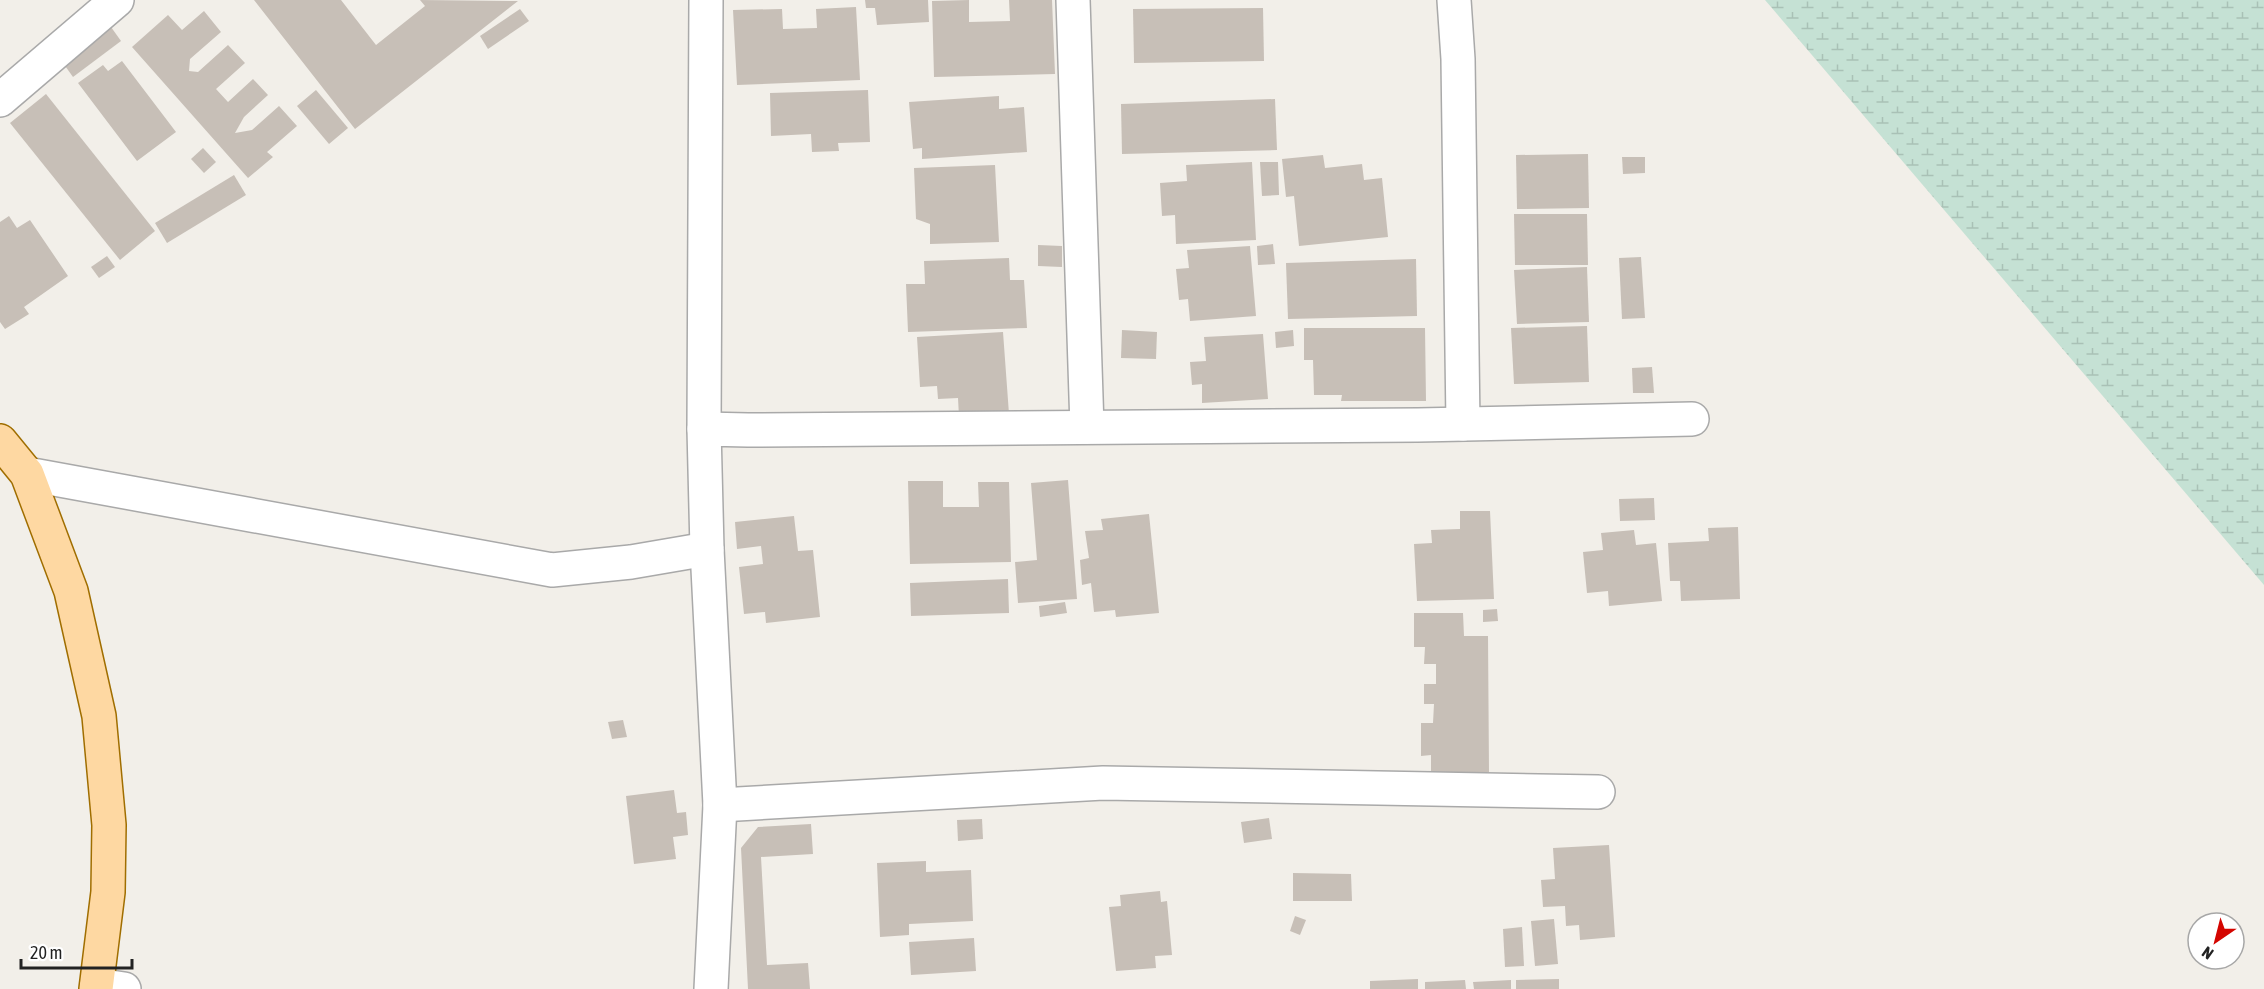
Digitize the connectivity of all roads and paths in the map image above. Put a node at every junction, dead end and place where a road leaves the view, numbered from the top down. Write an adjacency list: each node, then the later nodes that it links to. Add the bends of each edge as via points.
1 (117, 0): 5 (street)
2 (706, 0): 9 (street)
3 (1073, 0): 8 (street)
4 (1454, 0): 7 (street)
5 (0, 100)
6 (1692, 419): 7 (street)
7 (1463, 424): 8 (street)
8 (1088, 427): 9 (street)
9 (704, 429): 12 (street)
10 (0, 441): 11 (main road)
11 (27, 474): 12 (street, via 552,570); 15 (main road, via 71,591 99,716 109,825)
12 (707, 549): 14 (street)
13 (1598, 792): 14 (street, via 1102,783)
14 (720, 805): 16 (street)
15 (106, 987)
16 (711, 989)

